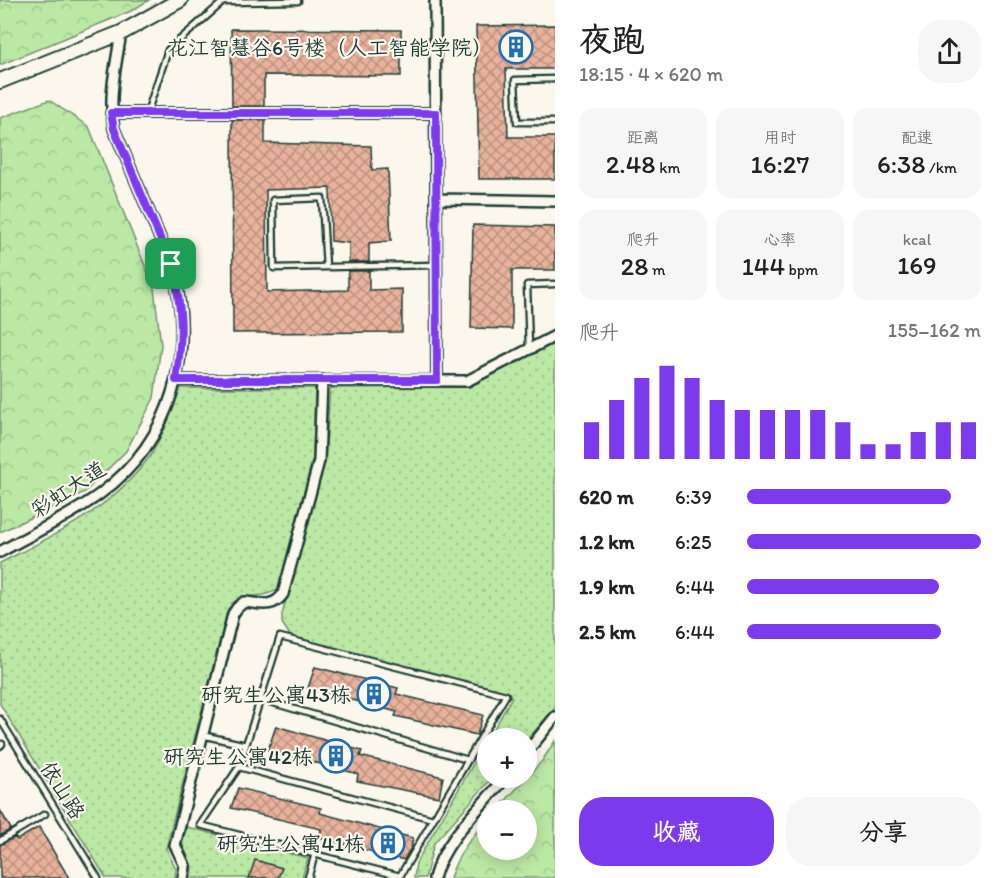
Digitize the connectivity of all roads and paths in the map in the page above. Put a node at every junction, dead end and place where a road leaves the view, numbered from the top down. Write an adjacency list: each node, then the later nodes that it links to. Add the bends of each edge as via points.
1 (180, 0): 4 (main road)
2 (435, 0): 9 (street)
3 (298, 1): 8 (lane, via 223,2 168,50)
4 (121, 33): 6 (main road); 7 (street, 彩虹大道)
5 (555, 79): 10 (lane, via 515,80 517,122)
6 (0, 81)
7 (111, 113): 8 (street); 18 (street, 彩虹大道, via 177,286 182,337)
8 (147, 113): 9 (street)
9 (436, 113): 11 (street)
10 (555, 122)
11 (437, 200): 12 (street); 13 (street)
12 (555, 201)
13 (437, 265): 14 (lane); 20 (street)
14 (326, 267): 14 (lane, via 274,268 273,201 322,198)
15 (555, 284): 17 (lane, via 527,285)
16 (555, 336): 17 (street)
17 (529, 349): 20 (street, via 467,381)
18 (176, 380): 19 (street); 21 (street, 彩虹大道, via 156,431 120,477 84,505)
19 (322, 380): 20 (street); 25 (street, via 319,461 283,594 272,604 244,602 237,608)
20 (437, 380)
21 (0, 552)
22 (260, 699): 27 (lane); 28 (lane); 28 (lane, via 280,637 506,695)
23 (555, 717): 26 (street)
24 (0, 719): 35 (lane, 依山路)
25 (202, 735): 27 (lane); 36 (street, via 175,844 184,866)
26 (537, 739)
27 (246, 745): 29 (lane)
28 (468, 760): 32 (lane)
29 (239, 767): 32 (lane); 34 (lane, via 200,825)
30 (497, 788): 38 (street, via 452,841)
31 (45, 814): 33 (lane)
32 (433, 819): 34 (lane, via 400,876)
33 (0, 841)
34 (315, 854): 37 (lane)
35 (98, 878)
36 (183, 878)
37 (308, 878)
38 (434, 878)

